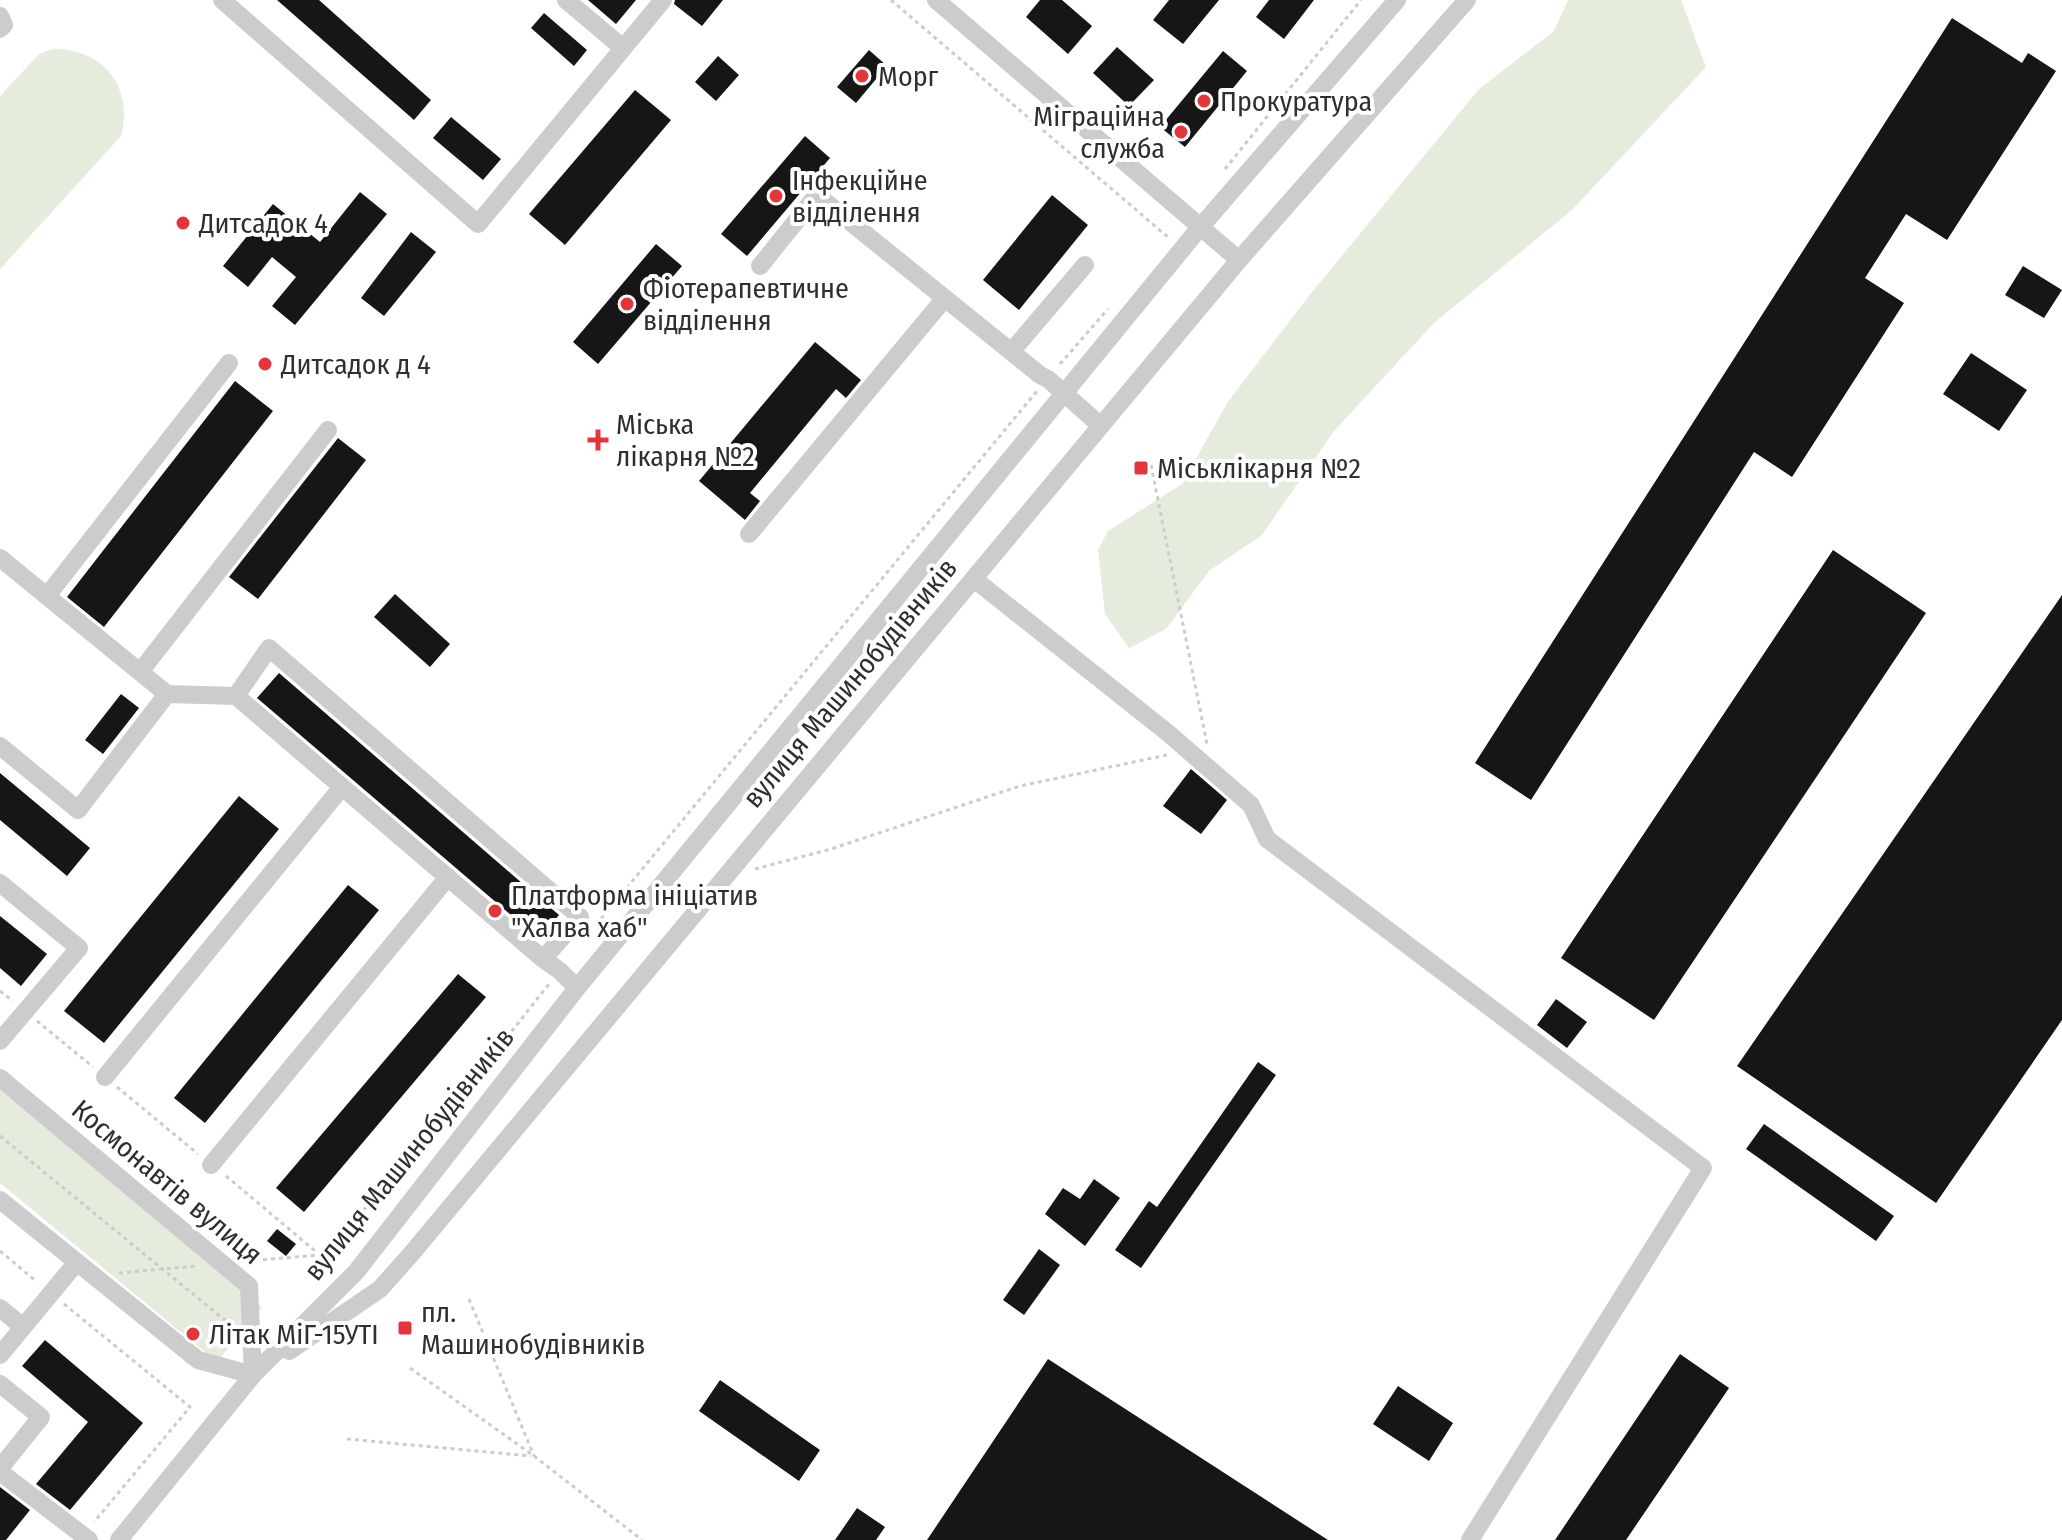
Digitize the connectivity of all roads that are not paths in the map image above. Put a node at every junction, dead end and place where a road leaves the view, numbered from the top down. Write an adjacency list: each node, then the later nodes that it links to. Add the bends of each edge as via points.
1 (222, 0): 9 (street, via 478,224)
2 (566, 0): 9 (street)
3 (663, 0): 9 (street)
4 (936, 0): 10 (street)
5 (1397, 0): 10 (street, вулиця Машинобудівників)
6 (1467, 0): 11 (street, вулиця Машинобудівників)
7 (0, 16): 8 (street)
8 (0, 29)
9 (623, 48)
10 (1193, 222): 11 (street); 17 (street, вулиця Машинобудівників)
11 (1239, 260): 18 (street, вулиця Машинобудівників)
12 (1085, 265): 15 (street)
13 (760, 266): 14 (street, via 817,195)
14 (945, 298): 15 (street); 20 (street)
15 (1011, 352): 17 (street)
16 (229, 363): 23 (street)
17 (1063, 394): 18 (street); 32 (street, вулиця Машинобудівників)
18 (1101, 426): 22 (street, вулиця Машинобудівників)
19 (328, 430): 24 (street)
20 (749, 534)
21 (0, 558): 23 (street)
22 (974, 579): 42 (street, вулиця Машинобудівників, via 380,1289); 47 (street, via 1251,805 1267,839 1703,1168)
23 (47, 596): 24 (street)
24 (140, 672): 25 (street)
25 (167, 694): 26 (street); 27 (street, via 78,810)
26 (236, 696): 28 (street); 31 (street, via 269,648 580,917)
27 (0, 746)
28 (342, 787): 29 (street); 34 (street)
29 (448, 877): 31 (street); 36 (street)
30 (0, 883): 33 (street, via 79,948)
31 (543, 959): 32 (street)
32 (577, 988): 42 (street, вулиця Машинобудівників, via 356,1272)
33 (0, 1041)
34 (105, 1077)
35 (0, 1078): 42 (street, Космонавтів вулиця, via 249,1286)
36 (211, 1165)
37 (0, 1200): 38 (street)
38 (77, 1262): 40 (street); 42 (street, via 198,1360)
39 (0, 1308): 40 (street)
40 (23, 1327): 41 (street)
41 (0, 1355)
42 (253, 1375): 46 (street, вулиця Машинобудівників)
43 (0, 1384): 44 (street, via 41,1417)
44 (0, 1470): 45 (street)
45 (86, 1538)
46 (119, 1540)
47 (1470, 1540)

